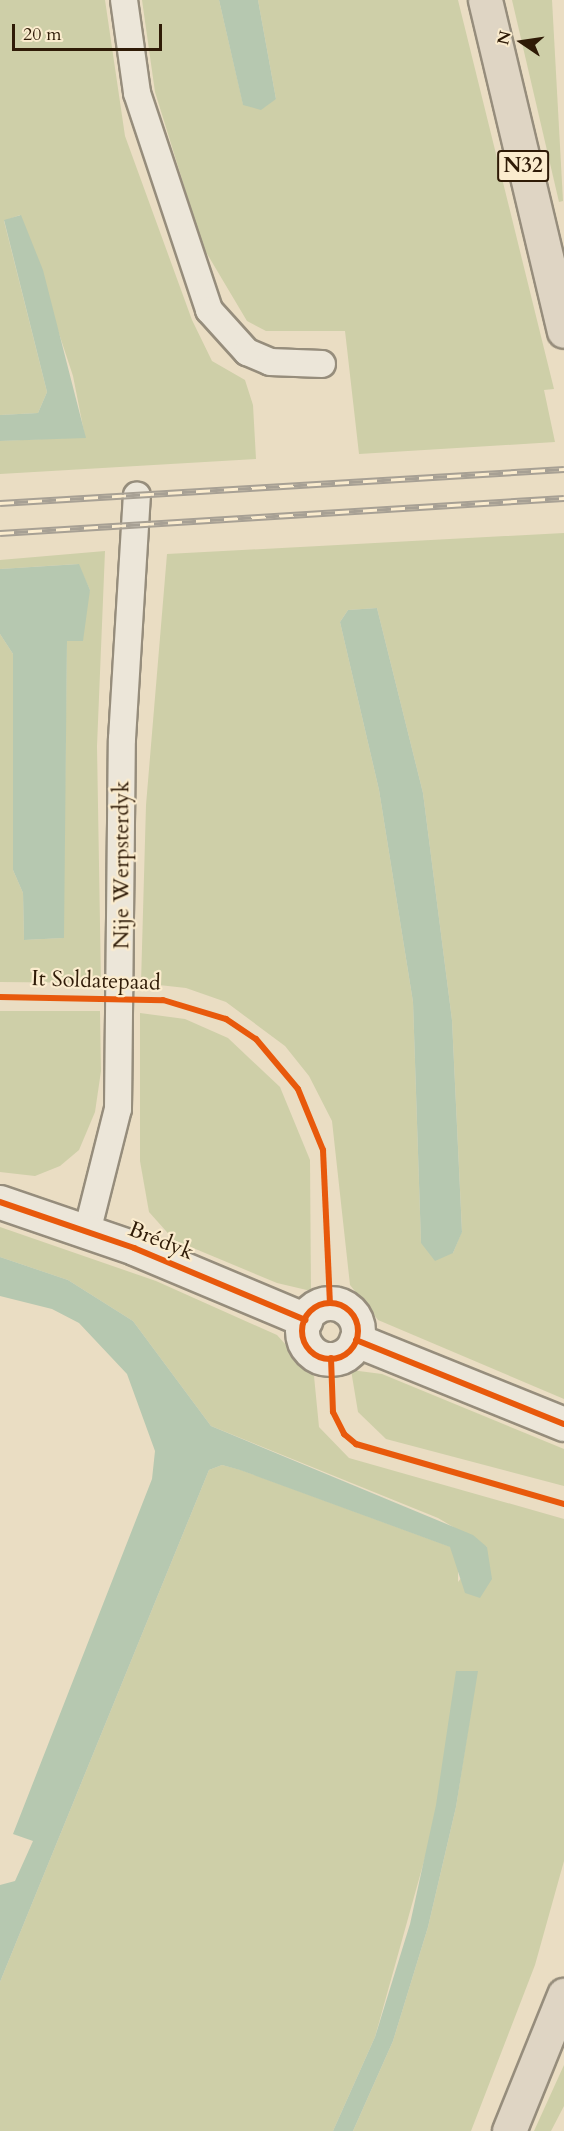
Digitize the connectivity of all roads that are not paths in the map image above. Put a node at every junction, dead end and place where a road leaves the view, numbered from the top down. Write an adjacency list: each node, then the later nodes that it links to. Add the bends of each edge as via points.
1 (124, 0): 4 (lane, via 137,93 208,310 247,352 270,362)
2 (485, 0): 3 (highway, N32)
3 (564, 331)
4 (322, 364)
5 (137, 495): 7 (lane, Nije Werpsterdyk, via 122,739 118,1109)
6 (0, 1202): 7 (street, Brédyk)
7 (87, 1232): 8 (street, Brédyk, via 305,1320 314,1308 335,1303 353,1314 356,1340)
8 (564, 1424)
9 (564, 1995): 10 (highway)
10 (509, 2131)

